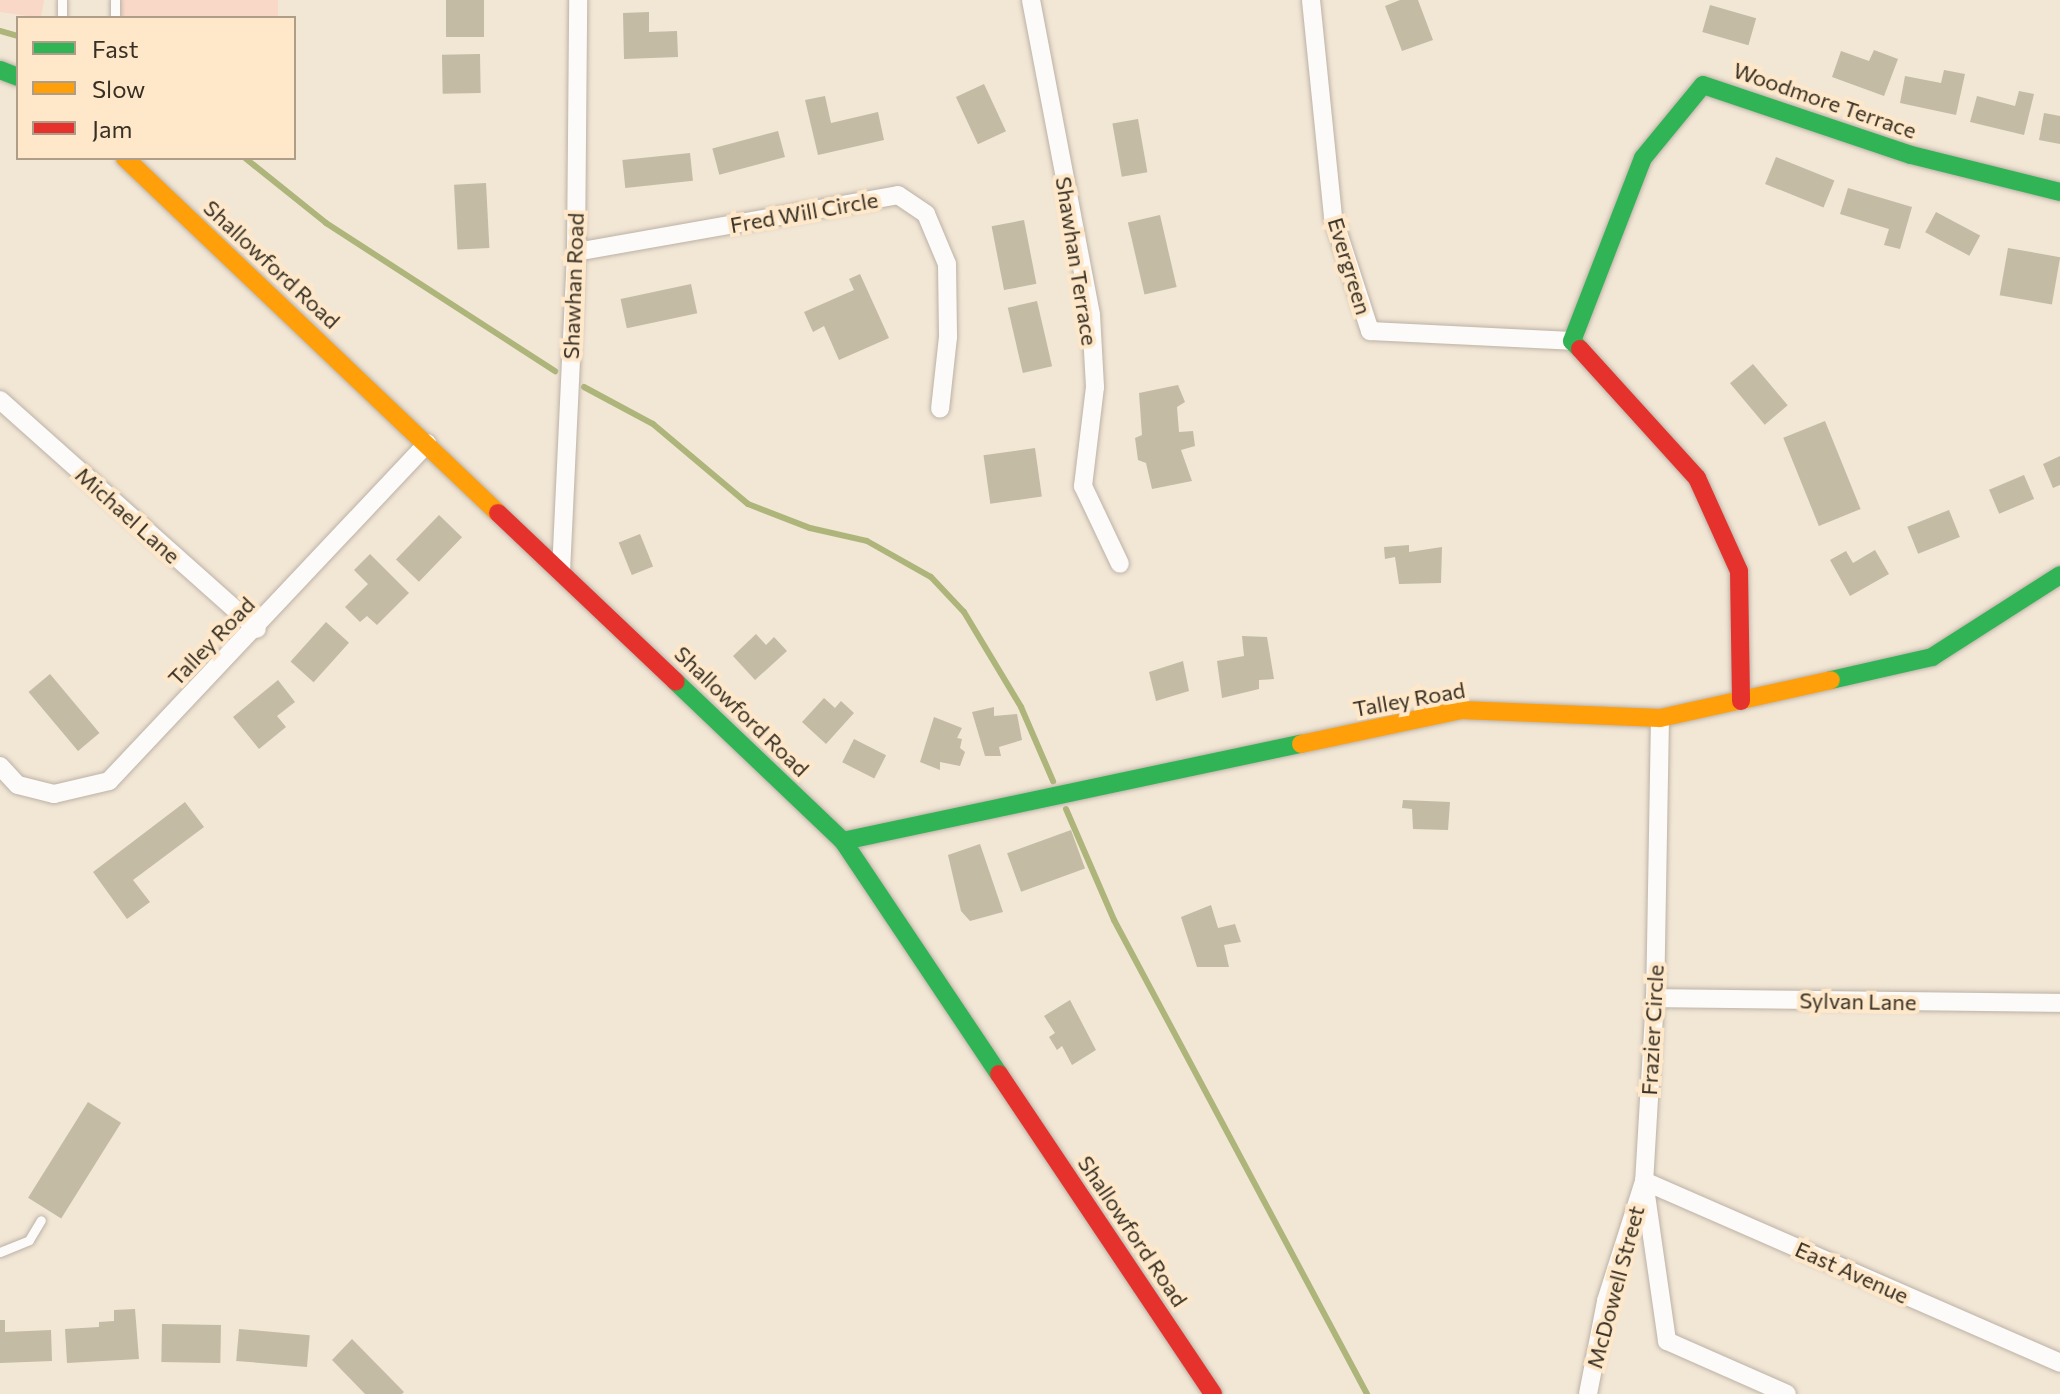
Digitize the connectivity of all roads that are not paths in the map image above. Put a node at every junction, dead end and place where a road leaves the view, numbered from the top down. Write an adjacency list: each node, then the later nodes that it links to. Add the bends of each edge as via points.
1 (578, 0): 6 (street, Shawhan Road)
2 (1031, 0): 11 (street, Shawhan Terrace, via 1091,315 1095,387 1083,486)
3 (1311, 0): 7 (street, Evergreen, via 1333,217 1370,331)
4 (127, 160): 10 (street, Shallowford Road)
5 (2060, 192): 7 (street, Woodmore Terrace, via 1911,155 1703,85 1643,158)
6 (576, 252): 9 (street, Fred Will Circle, via 898,195 926,214 947,264 948,337); 12 (street, Shawhan Road)
7 (1572, 341): 15 (street, via 1697,478 1739,571)
8 (0, 400): 14 (street, Michael Lane)
9 (940, 409)
10 (427, 443): 12 (street, Shallowford Road); 14 (street, Talley Road)
11 (1120, 564)
12 (561, 572): 18 (street, Shallowford Road)
13 (2060, 575): 15 (street, Talley Road, via 1932,657)
14 (257, 629): 17 (street, Talley Road, via 109,781 54,794 18,785)
15 (1741, 701): 16 (street, Talley Road)
16 (1660, 718): 18 (street, Talley Road, via 1461,710); 19 (street, Frazier Circle)
17 (0, 766)
18 (843, 841): 25 (street, Shallowford Road)
19 (1655, 998): 20 (street, Sylvan Lane); 21 (street, Frazier Circle)
20 (2060, 1003)
21 (1644, 1181): 24 (street, East Avenue); 26 (street, McDowell Street, via 1606,1301); 27 (street, Frazier Circle, via 1667,1341)
22 (41, 1220): 23 (lane, via 29,1240)
23 (0, 1252)
24 (2060, 1363)
25 (1213, 1394)
26 (1588, 1394)
27 (1787, 1394)

